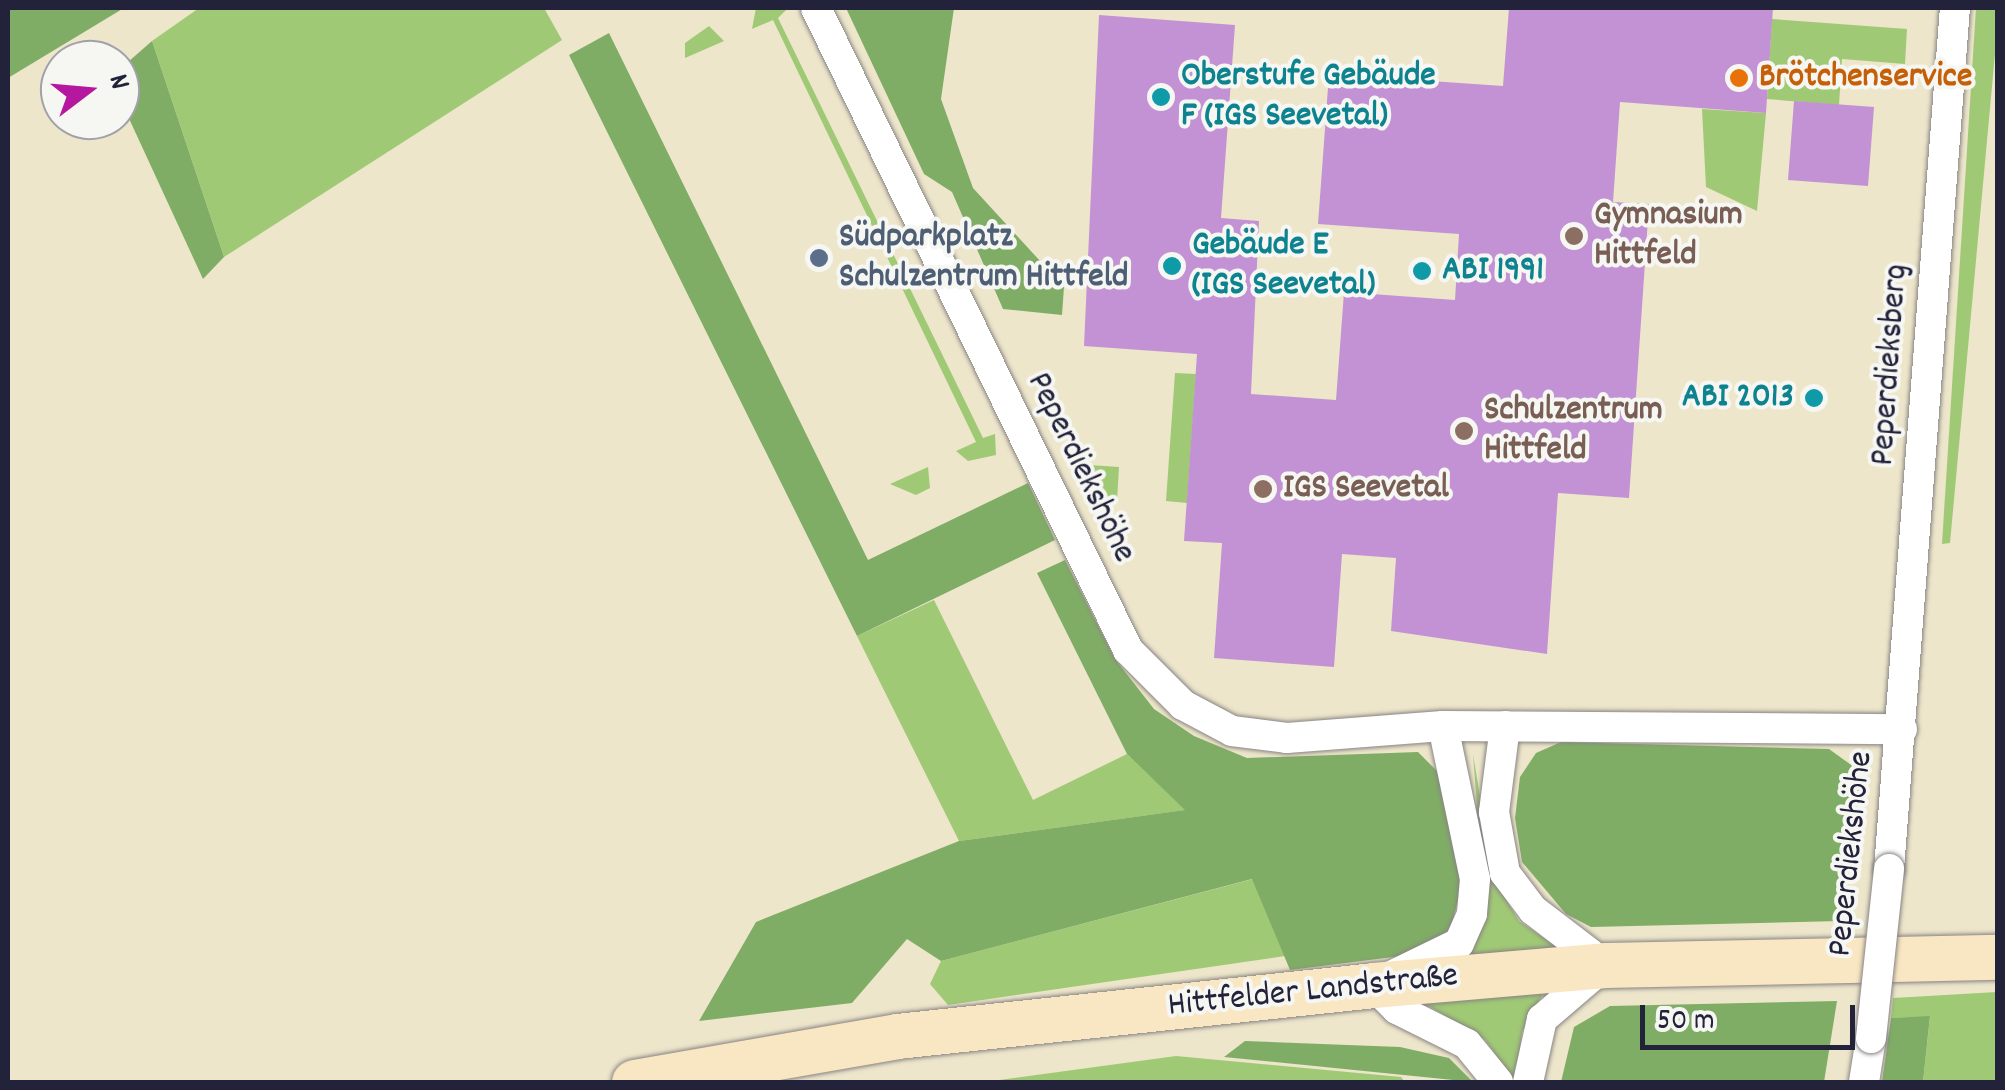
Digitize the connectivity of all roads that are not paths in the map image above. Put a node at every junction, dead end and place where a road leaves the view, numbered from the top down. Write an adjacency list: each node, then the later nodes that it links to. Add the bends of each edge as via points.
1 (816, 8): 3 (street, Peperdiekshöhe, via 1081,557 1155,682 1252,736)
2 (1955, 8): 5 (street, Peperdieksberg)
3 (1443, 726): 4 (street, Peperdiekshöhe); 8 (street, via 1475,879 1472,914 1459,944)
4 (1505, 726): 5 (street, Peperdiekshöhe); 7 (street, via 1494,812 1505,873 1533,910)
5 (1902, 729): 12 (street, Peperdiekshöhe, bridge)
6 (1998, 957): 7 (main road, Hittfelder Landstraße)
7 (1605, 966): 8 (main road, Hittfelder Landstraße); 11 (street, via 1542,1019)
8 (1373, 985): 9 (main road, Hittfelder Landstraße, via 896,1036); 10 (street, via 1397,1009 1467,1044)
9 (634, 1082)
10 (1498, 1082)
11 (1528, 1082)
12 (1864, 1082)

